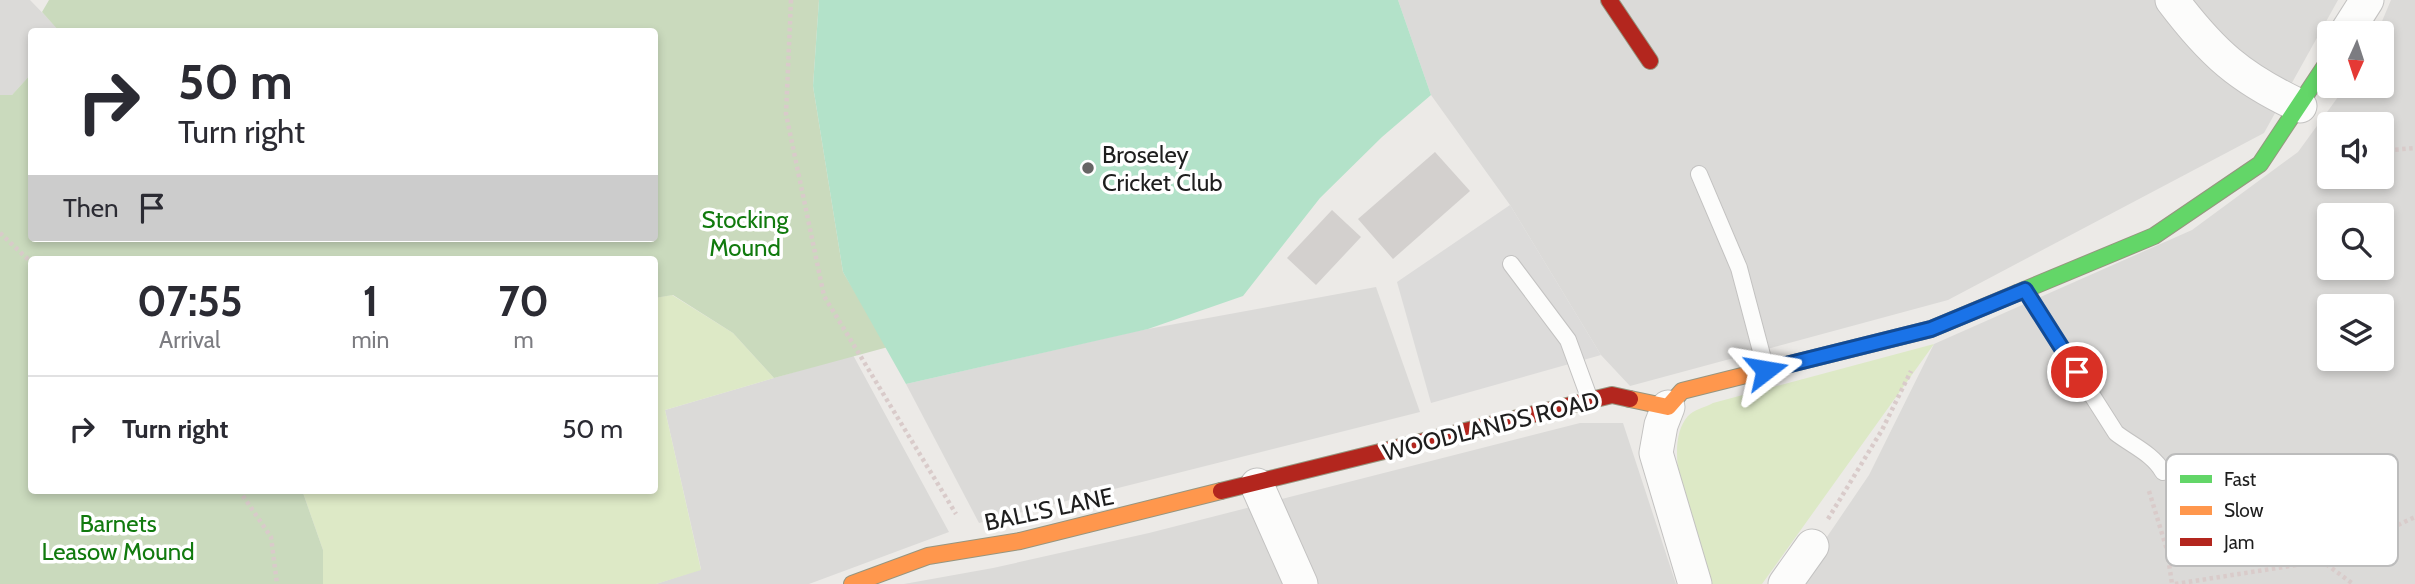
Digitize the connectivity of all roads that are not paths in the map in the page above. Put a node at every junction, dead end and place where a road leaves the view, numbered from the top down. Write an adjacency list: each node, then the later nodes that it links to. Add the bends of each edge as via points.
1 (1609, 0): 5 (street)
2 (2172, 0): 7 (street, via 2242,76)
3 (2367, 0): 4 (street)
4 (2354, 21)
5 (1650, 61)
6 (2317, 79): 7 (street)
7 (2300, 106): 10 (street, via 2260,164 2154,236)
8 (1699, 174): 11 (lane, via 1739,268)
9 (1511, 264): 12 (lane, via 1568,340)
10 (2025, 290): 11 (street, via 1931,329); 14 (lane, via 2116,433 2156,459)
11 (1766, 370): 13 (street, via 1682,391)
12 (1590, 400): 13 (street, WOODLANDS ROAD, via 1612,395); 15 (street, WOODLANDS ROAD)
13 (1668, 407): 19 (street, via 1656,453)
14 (2163, 472)
15 (1257, 485): 17 (street, BALL'S LANE, via 1020,541 928,556); 18 (street)
16 (1812, 546): 20 (street)
17 (852, 584)
18 (1301, 584)
19 (1695, 584)
20 (1785, 584)

